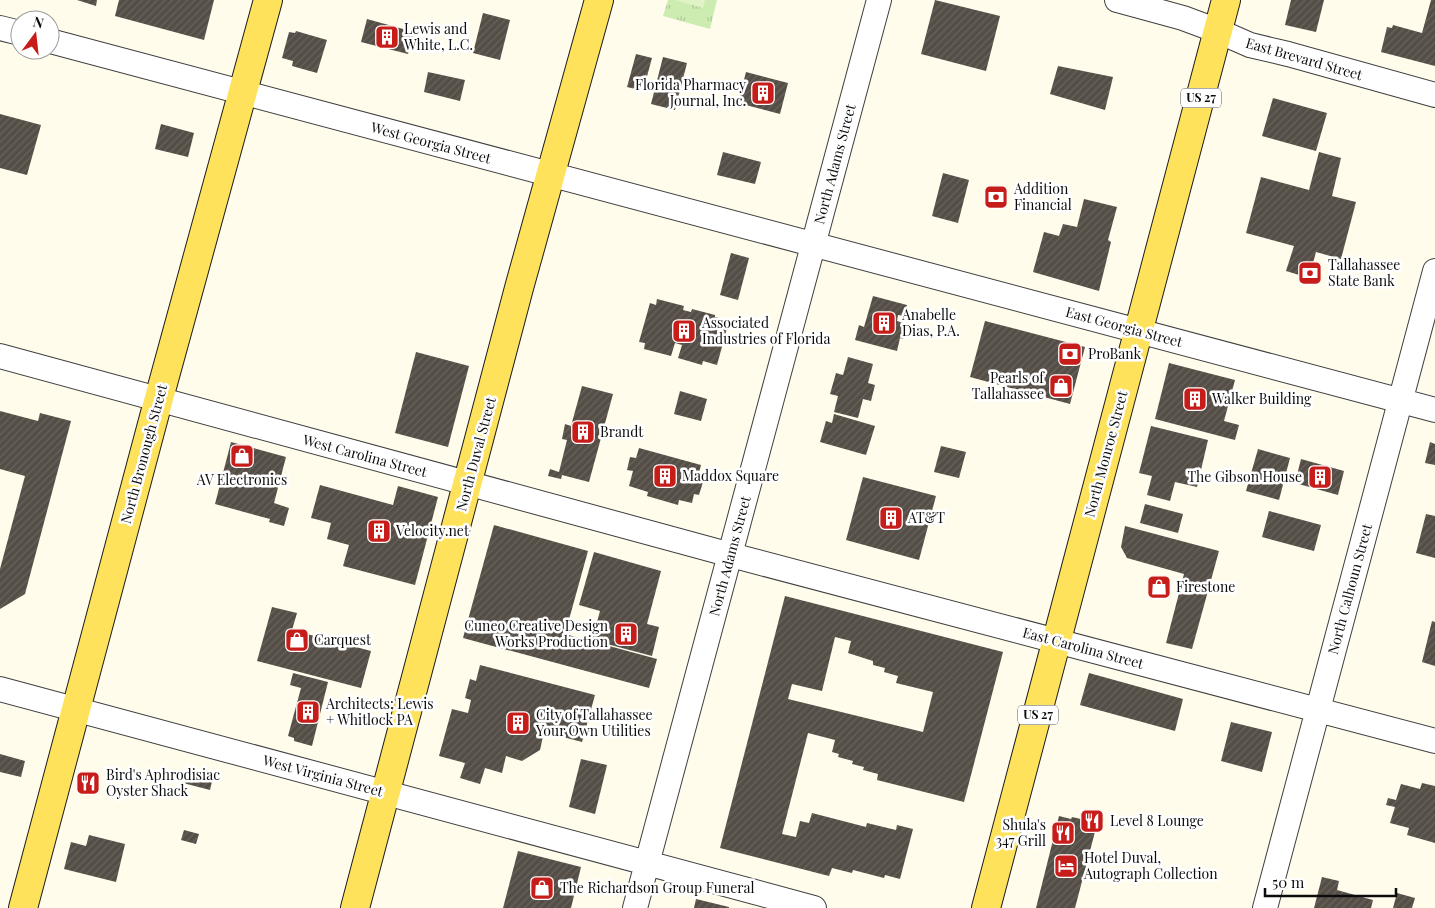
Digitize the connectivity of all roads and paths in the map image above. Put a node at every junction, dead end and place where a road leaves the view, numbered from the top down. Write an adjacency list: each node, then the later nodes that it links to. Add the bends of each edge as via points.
1 (268, 0): 8 (main road, North Bronough Street)
2 (599, 0): 10 (main road, North Duval Street)
3 (879, 0): 11 (street, North Adams Street)
4 (1117, 0): 6 (street, East Brevard Street)
5 (1226, 0): 6 (main road, North Monroe Street / US 27)
6 (1218, 30): 9 (street, East Brevard Street, via 1250,45); 13 (main road, North Monroe Street / US 27)
7 (60, 44): 8 (street, West Georgia Street)
8 (243, 92): 10 (street, West Georgia Street); 15 (main road, North Bronough Street)
9 (1435, 96)
10 (552, 174): 11 (street, West Georgia Street); 18 (main road, North Duval Street)
11 (813, 244): 13 (street, East Georgia Street); 19 (street, North Adams Street)
12 (1435, 271): 16 (street, North Calhoun Street)
13 (1138, 331): 16 (street, East Georgia Street); 20 (main road, North Monroe Street / US 27)
14 (0, 356): 15 (street, West Carolina Street)
15 (159, 398): 18 (street, West Carolina Street); 22 (main road, North Bronough Street)
16 (1400, 401): 17 (street, East Georgia Street); 23 (street, North Calhoun Street)
17 (1435, 410)
18 (468, 483): 19 (street, West Carolina Street); 25 (main road, North Duval Street)
19 (731, 555): 20 (street, East Carolina Street); 26 (street, North Adams Street)
20 (1057, 642): 23 (street, East Carolina Street); 31 (main road, North Monroe Street / US 27)
21 (0, 690): 22 (street, West Virginia Street)
22 (76, 710): 25 (street, West Virginia Street); 27 (main road, North Bronough Street)
23 (1318, 710): 24 (street, East Carolina Street); 32 (street, North Calhoun Street)
24 (1435, 741)
25 (385, 793): 26 (street, West Virginia Street); 28 (main road, North Duval Street)
26 (646, 863): 29 (street, North Adams Street); 30 (street, West Virginia Street)
27 (23, 908)
28 (355, 908)
29 (635, 908)
30 (814, 908)
31 (986, 908)
32 (1265, 908)

